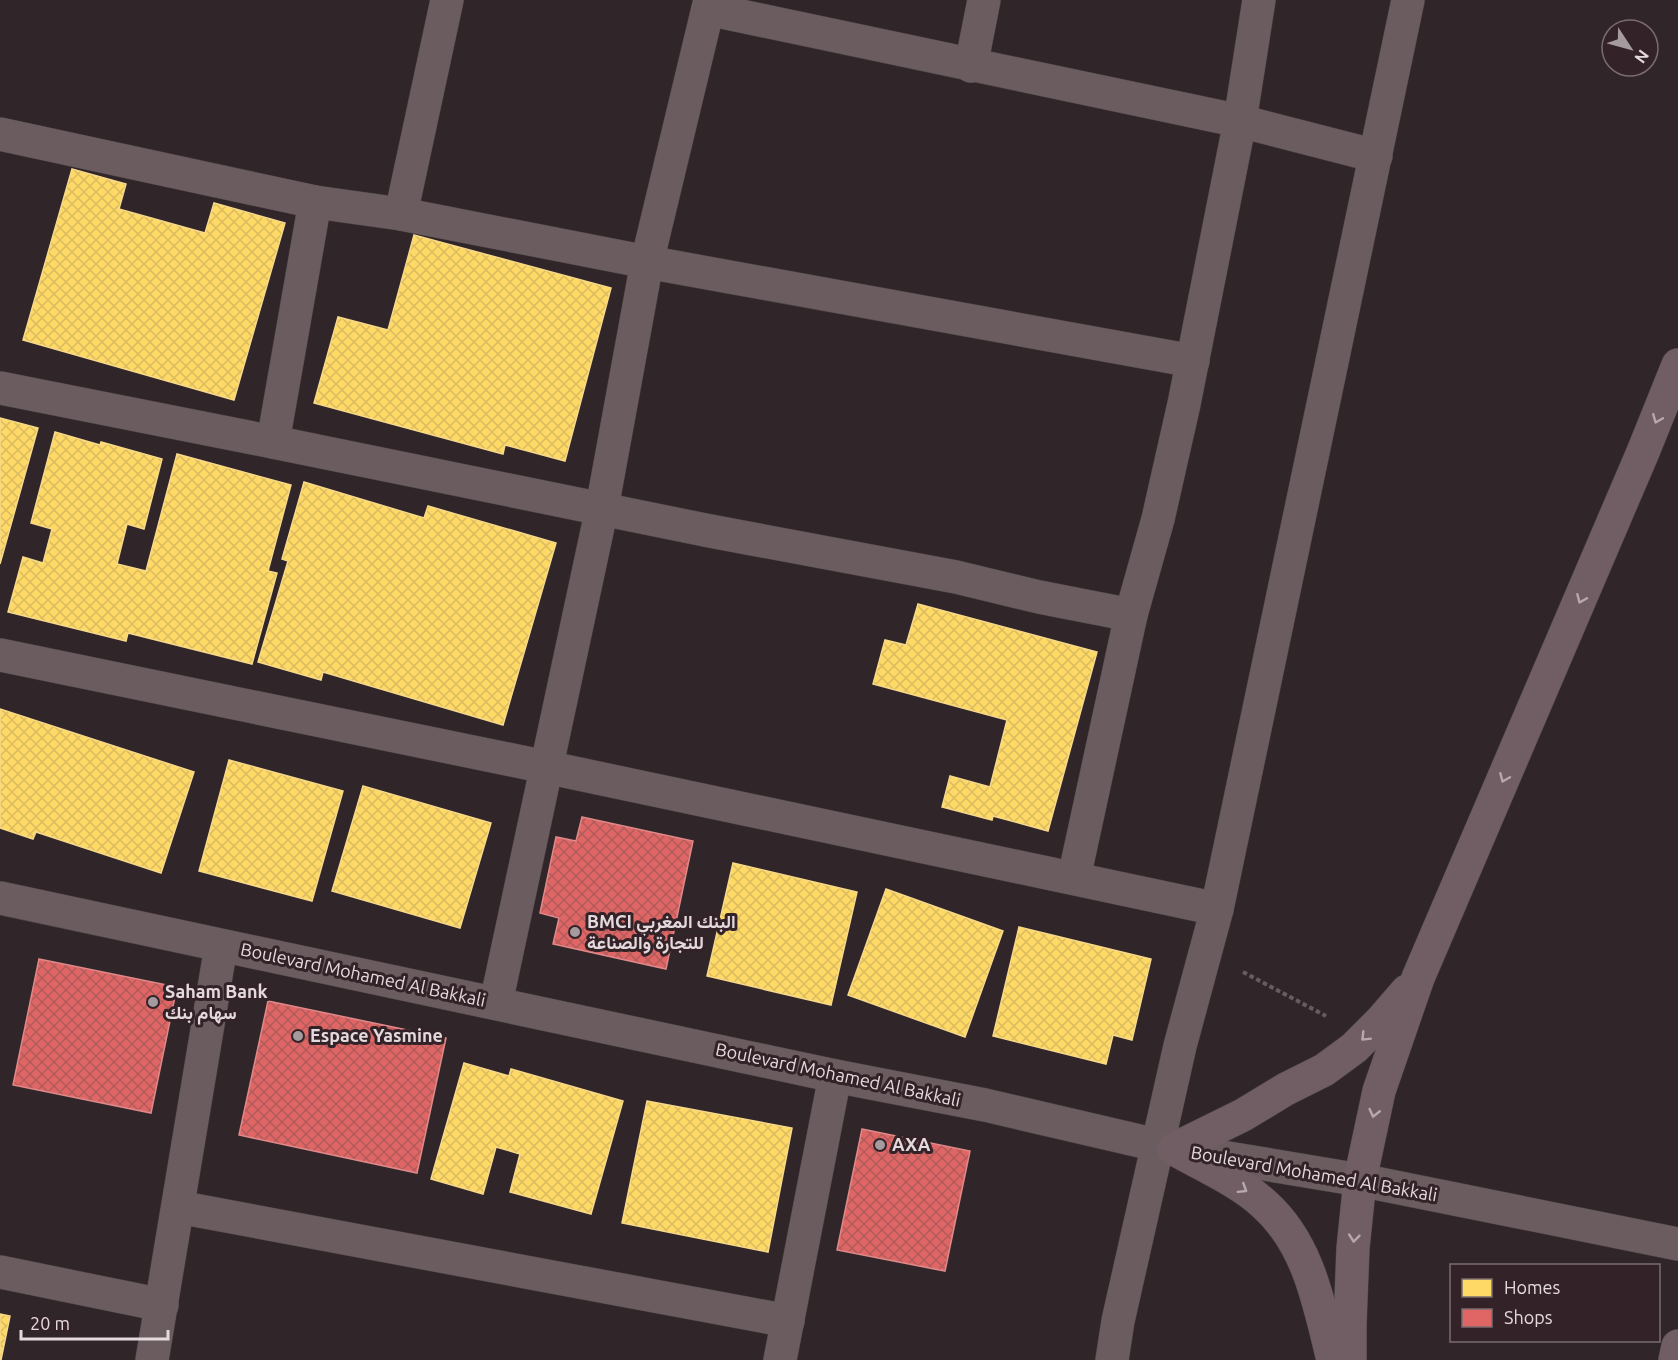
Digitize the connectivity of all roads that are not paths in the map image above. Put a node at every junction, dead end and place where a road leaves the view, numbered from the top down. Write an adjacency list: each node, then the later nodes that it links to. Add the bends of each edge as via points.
1 (447, 0): 11 (street)
2 (984, 0): 6 (street)
3 (1259, 0): 7 (street)
4 (1408, 0): 9 (street)
5 (709, 4): 6 (street); 12 (street)
6 (970, 66): 7 (street)
7 (1240, 121): 9 (street); 13 (street)
8 (0, 134): 10 (street)
9 (1376, 156): 23 (street)
10 (315, 202): 11 (street); 16 (street)
11 (401, 214): 12 (street)
12 (647, 262): 13 (street); 17 (street)
13 (1193, 361): 18 (street, via 1158,519)
14 (1678, 364): 25 (highway, one-way to 25)
15 (0, 388): 16 (street)
16 (273, 442): 17 (street)
17 (602, 508): 18 (street); 20 (street)
18 (1131, 615): 21 (street)
19 (0, 655): 20 (street)
20 (546, 767): 21 (street); 26 (street)
21 (1074, 878): 23 (street)
22 (0, 898): 24 (street, Boulevard Mohamed Al Bakkali)
23 (1217, 909): 28 (street, via 1180,1046)
24 (221, 946): 26 (street, Boulevard Mohamed Al Bakkali); 30 (street)
25 (1418, 978): 28 (highway, one-way to 28, via 1354,1048 1324,1070 1243,1115); 29 (highway, one-way to 29, via 1379,1091)
26 (496, 1003): 27 (street, Boulevard Mohamed Al Bakkali)
27 (835, 1076): 28 (street, Boulevard Mohamed Al Bakkali, via 985,1105); 34 (street)
28 (1166, 1147): 29 (street, Boulevard Mohamed Al Bakkali); 38 (street, via 1118,1321); 39 (highway, one-way to 39, via 1248,1191 1288,1230 1317,1295)
29 (1360, 1180): 31 (street, Boulevard Mohamed Al Bakkali); 40 (highway, one-way to 40, via 1353,1248)
30 (178, 1207): 33 (street); 34 (street)
31 (1678, 1244)
32 (0, 1272): 33 (street)
33 (162, 1305): 36 (street)
34 (788, 1321): 37 (street)
35 (1678, 1346): 41 (highway)
36 (152, 1360)
37 (780, 1360)
38 (1112, 1360)
39 (1333, 1360)
40 (1350, 1360)
41 (1676, 1360)

